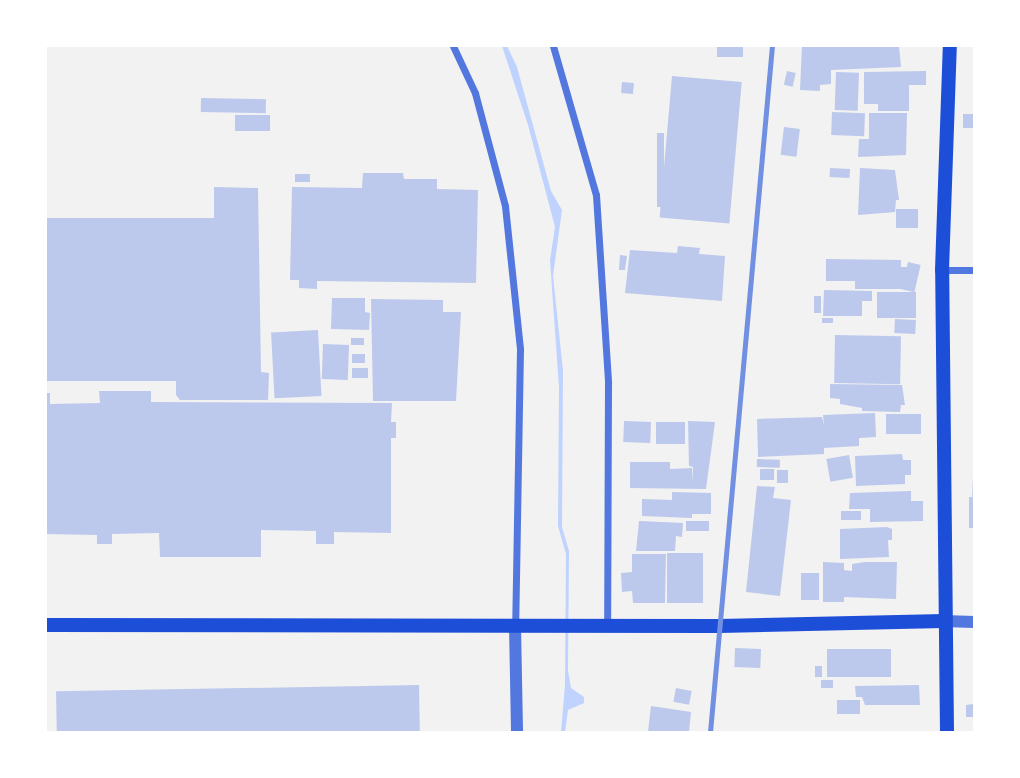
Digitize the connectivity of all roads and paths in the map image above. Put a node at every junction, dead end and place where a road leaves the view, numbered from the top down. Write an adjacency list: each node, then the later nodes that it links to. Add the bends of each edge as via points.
1 (453, 46): 9 (street, via 475,93 505,206 520,349)
2 (554, 46): 10 (street, via 596,195 608,383)
3 (950, 46): 4 (main road)
4 (942, 270): 5 (street); 6 (main road)
5 (975, 270)
6 (944, 621): 7 (street); 10 (main road); 12 (main road)
7 (975, 622)
8 (46, 625): 9 (main road)
9 (515, 626): 10 (main road); 11 (street)
10 (607, 627)
11 (517, 733)
12 (947, 733)

